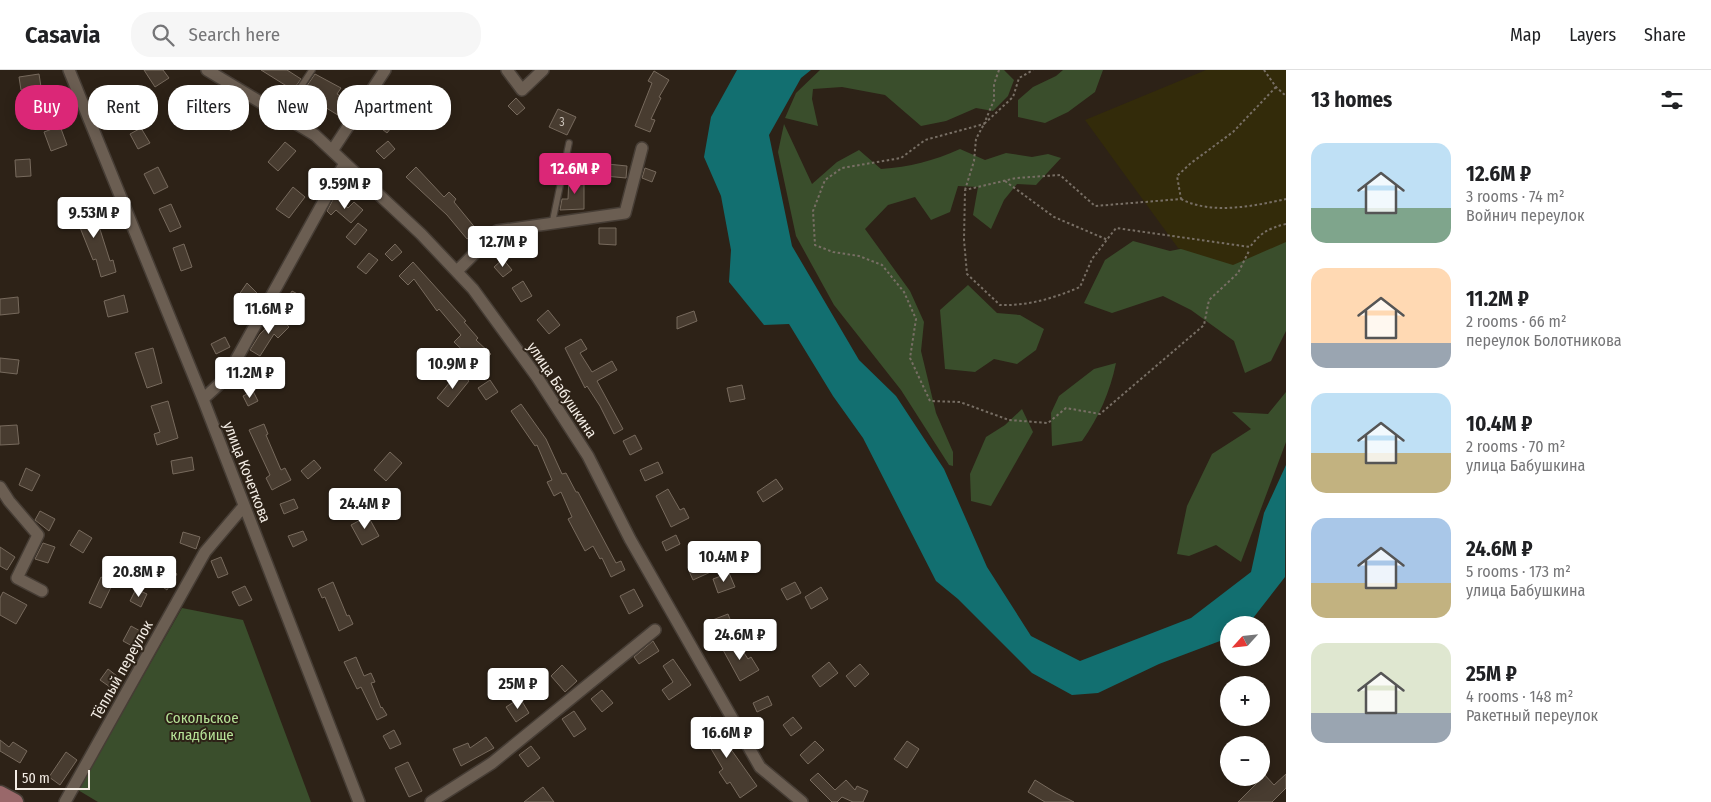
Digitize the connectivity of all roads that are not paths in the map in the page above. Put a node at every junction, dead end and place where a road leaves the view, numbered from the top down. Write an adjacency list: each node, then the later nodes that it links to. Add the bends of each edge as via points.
1 (69, 70): 16 (street, улица Кочеткова)
2 (207, 70): 8 (street, улица Бабушкина)
3 (312, 70): 7 (lane)
4 (385, 70): 12 (street)
5 (507, 70): 6 (street, via 522,90)
6 (542, 70)
7 (302, 85)
8 (259, 101)
9 (307, 130): 12 (street, улица Бабушкина)
10 (569, 143): 14 (lane)
11 (642, 148): 14 (street, via 625,213)
12 (332, 151): 13 (street, улица Бабушкина)
13 (345, 163): 15 (street, улица Бабушкина); 16 (street, via 226,378)
14 (552, 224): 15 (street, via 497,232)
15 (456, 271): 26 (street, улица Бабушкина, via 473,289 537,377 588,456 630,539 760,767)
16 (203, 399): 18 (street, улица Кочеткова)
17 (0, 487): 19 (street, via 38,535 17,578)
18 (244, 506): 23 (street, Тёплый переулок, via 205,552); 24 (street, улица Кочеткова)
19 (42, 590)
20 (654, 630): 25 (street, via 492,764)
21 (0, 794): 22 (main road)
22 (15, 802)
23 (65, 802)
24 (359, 802)
25 (431, 802)
26 (802, 802)

